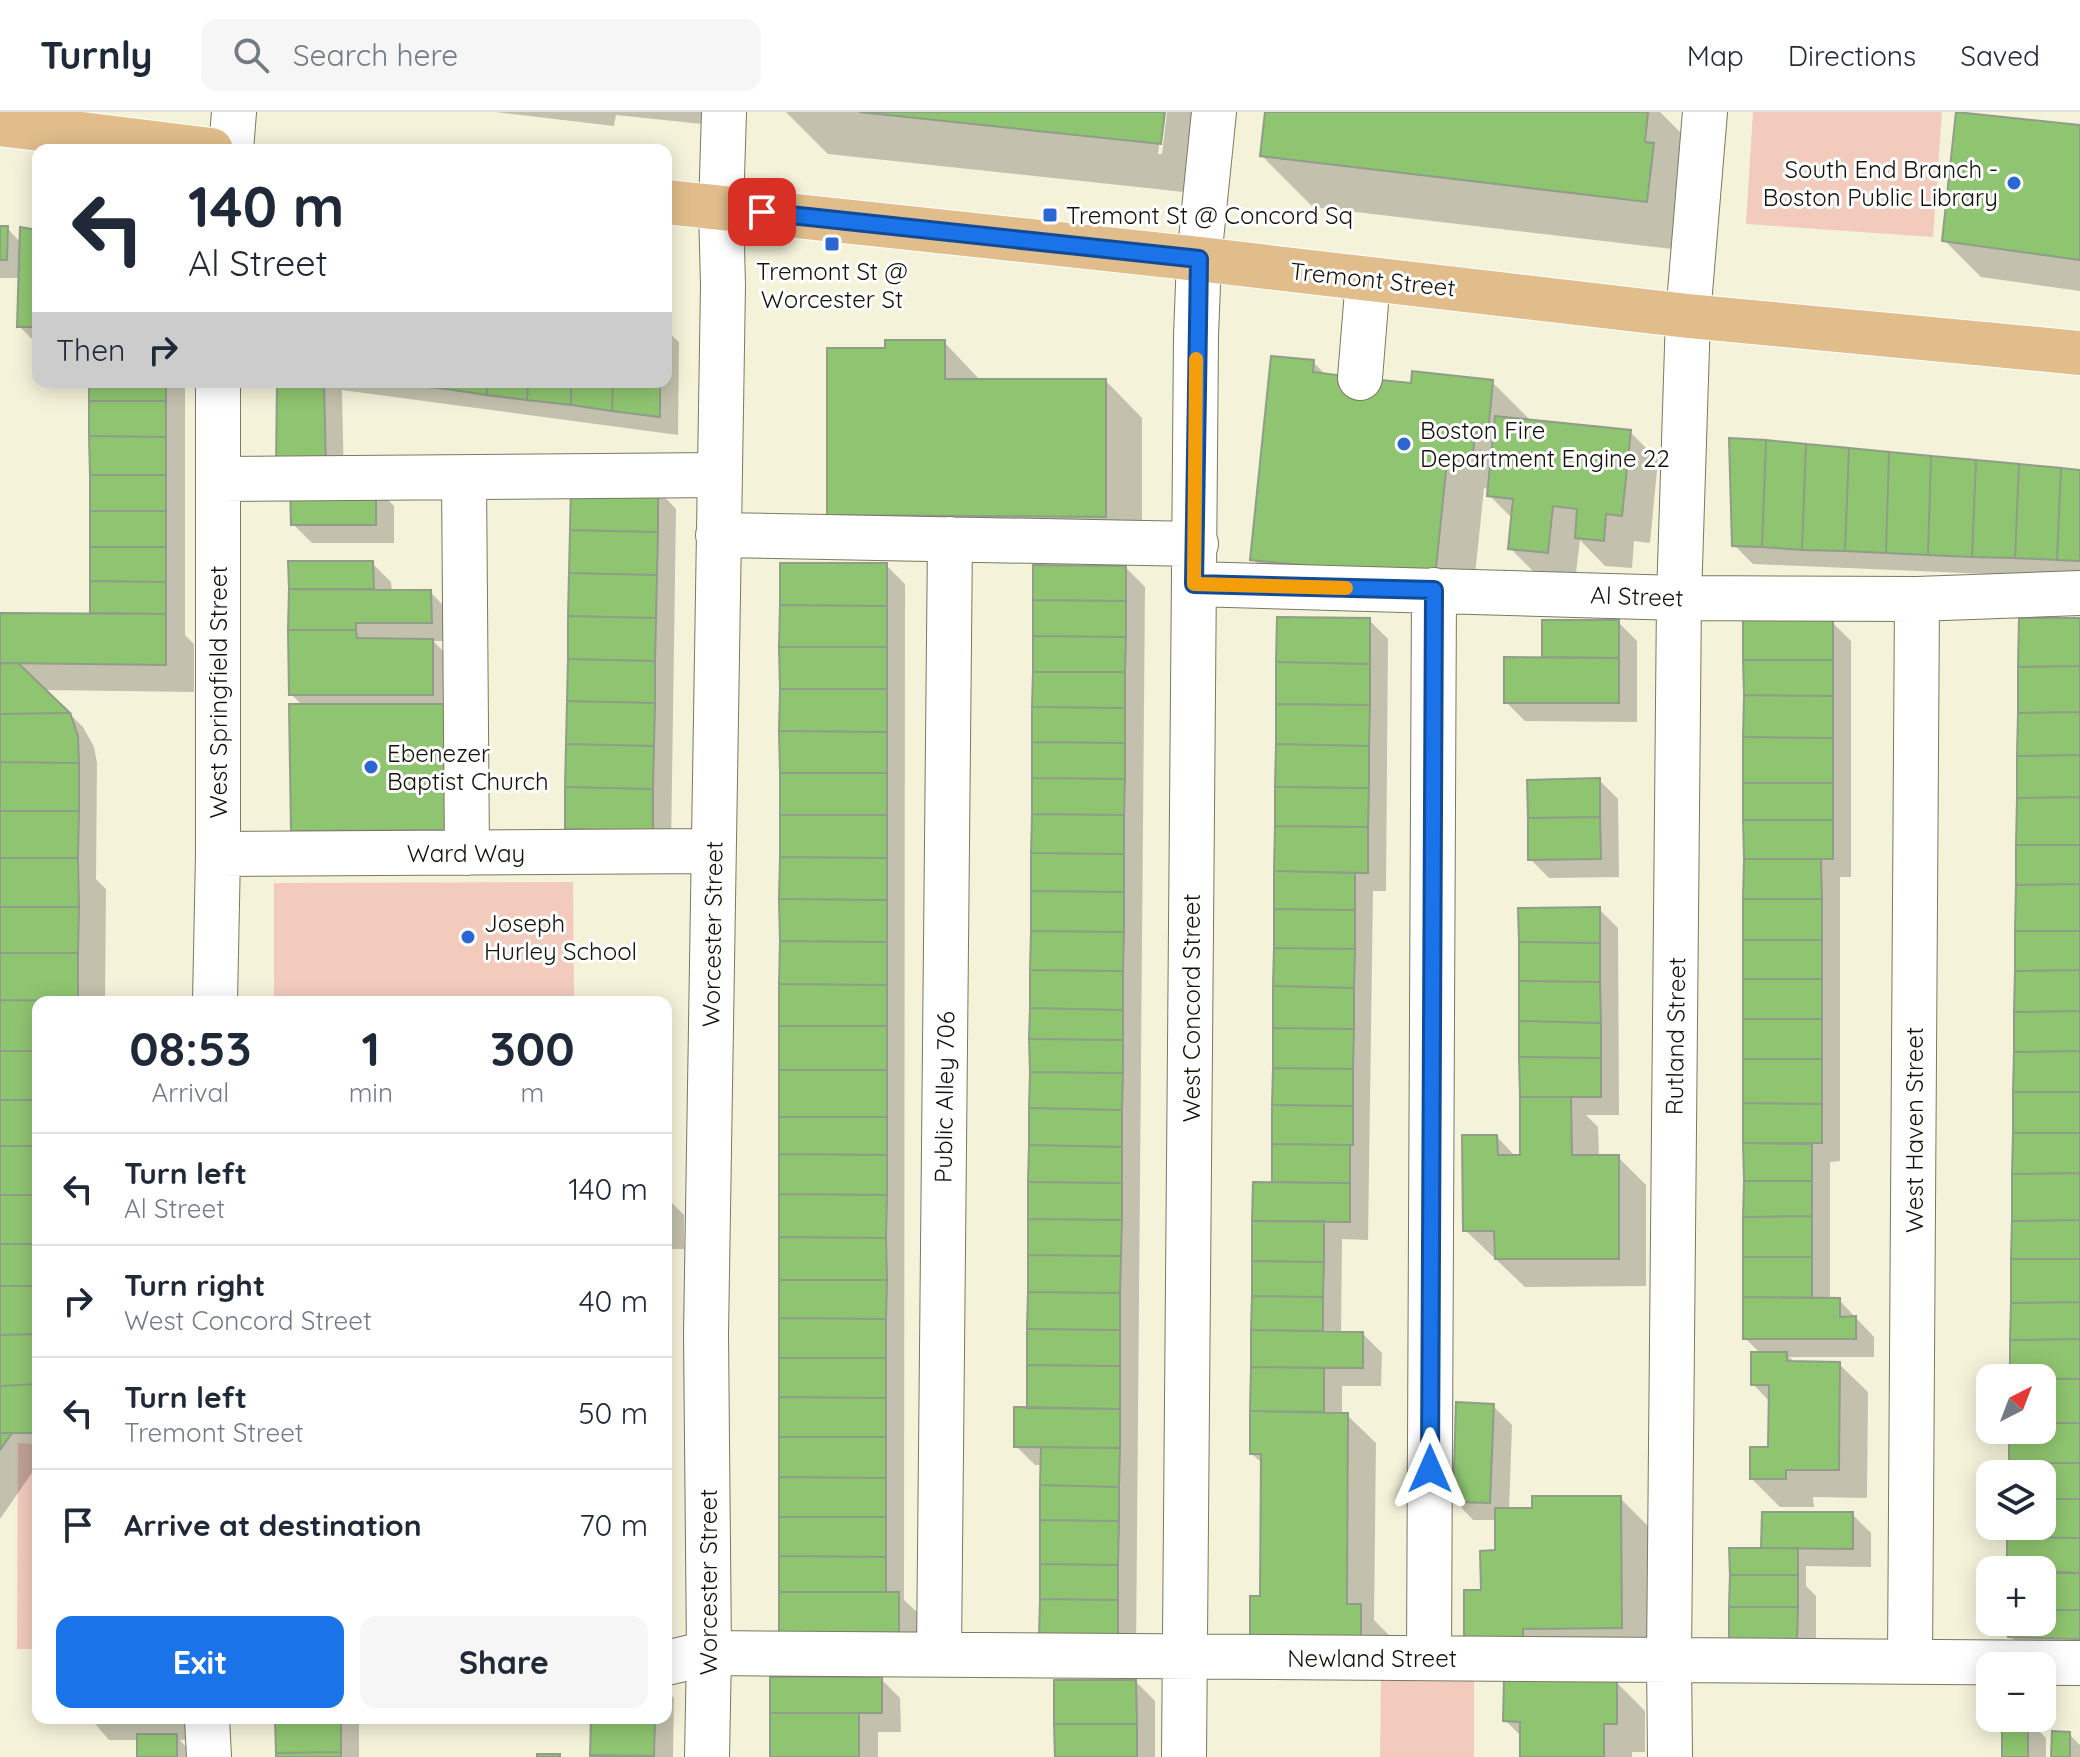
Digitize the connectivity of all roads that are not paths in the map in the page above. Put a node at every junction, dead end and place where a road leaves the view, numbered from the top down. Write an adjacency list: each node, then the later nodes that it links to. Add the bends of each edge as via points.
1 (234, 112): 7 (street)
2 (724, 112): 9 (street, Worcester Street)
3 (1214, 112): 10 (street, West Concord Street)
4 (1705, 112): 12 (street, Rutland Street)
5 (0, 124): 6 (main road)
6 (162, 144)
7 (231, 144)
8 (672, 203): 9 (main road, Tremont Street)
9 (721, 209): 10 (main road, Tremont Street); 16 (street, Worcester Street)
10 (1199, 259): 11 (main road, Tremont Street); 21 (street, West Concord Street)
11 (1368, 279): 12 (main road, Tremont Street); 14 (street)
12 (1688, 316): 13 (main road, Tremont Street); 24 (street, Rutland Street)
13 (2080, 353)
14 (1360, 378)
15 (218, 388): 18 (street, West Springfield Street)
16 (719, 475): 17 (street); 19 (street, Worcester Street)
17 (464, 478): 18 (street); 27 (street)
18 (218, 479): 28 (street, West Springfield Street)
19 (718, 535): 20 (street, Al Street); 26 (street, Worcester Street)
20 (950, 539): 21 (street, Al Street); 31 (street, Public Alley 706)
21 (1195, 564): 22 (street, Al Street); 33 (street, West Concord Street)
22 (1434, 590): 24 (street, Al Street); 32 (street)
23 (2080, 593): 25 (street, Al Street)
24 (1679, 598): 25 (street, Al Street); 34 (street, Rutland Street)
25 (1917, 599): 35 (street, West Haven Street)
26 (713, 851): 27 (street, Ward Way); 30 (street, Worcester Street, via 706,1334)
27 (467, 853): 28 (street, Ward Way)
28 (218, 854): 29 (street, West Springfield Street)
29 (215, 996)
30 (709, 1653): 31 (street, Newland Street); 36 (street, Newland Street); 40 (street, Worcester Street)
31 (939, 1654): 33 (street, Newland Street)
32 (1429, 1657): 33 (street, Newland Street); 34 (street, Newland Street)
33 (1186, 1658): 41 (street, West Concord Street)
34 (1669, 1660): 35 (street, Newland Street); 42 (street, Rutland Street)
35 (1910, 1661): 37 (street, Newland Street)
36 (672, 1662)
37 (2080, 1663)
38 (207, 1724): 39 (street)
39 (209, 1757)
40 (707, 1757)
41 (1184, 1757)
42 (1670, 1757)

